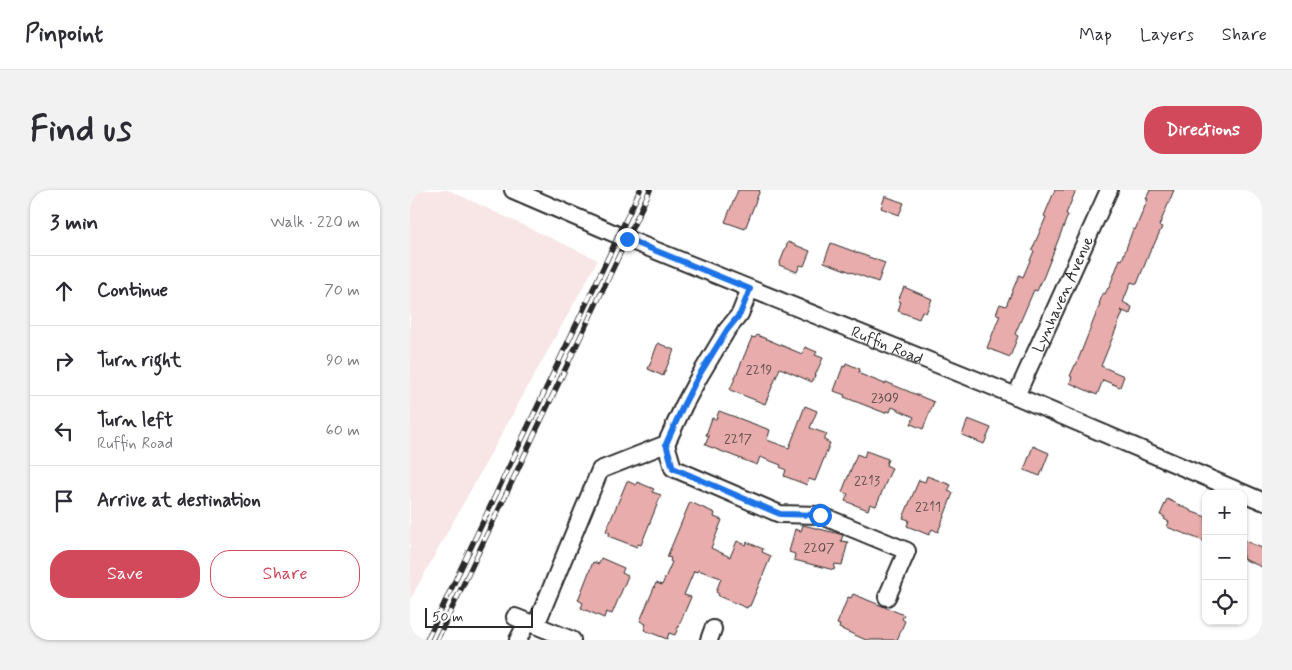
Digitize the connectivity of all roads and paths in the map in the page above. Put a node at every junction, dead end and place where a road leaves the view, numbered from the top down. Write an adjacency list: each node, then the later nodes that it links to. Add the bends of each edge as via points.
1 (513, 190): 3 (street, Ruffin Road)
2 (1109, 190): 4 (street, Lynhaven Avenue)
3 (750, 289): 4 (street, Ruffin Road); 5 (street, via 740,314 698,377)
4 (1016, 396): 6 (street, Ruffin Road)
5 (666, 444): 7 (street, via 673,468 780,514 820,515 907,551); 8 (street, via 600,470)
6 (1262, 501)
7 (888, 597)
8 (526, 621): 9 (street); 10 (street)
9 (518, 640)
10 (572, 640)

